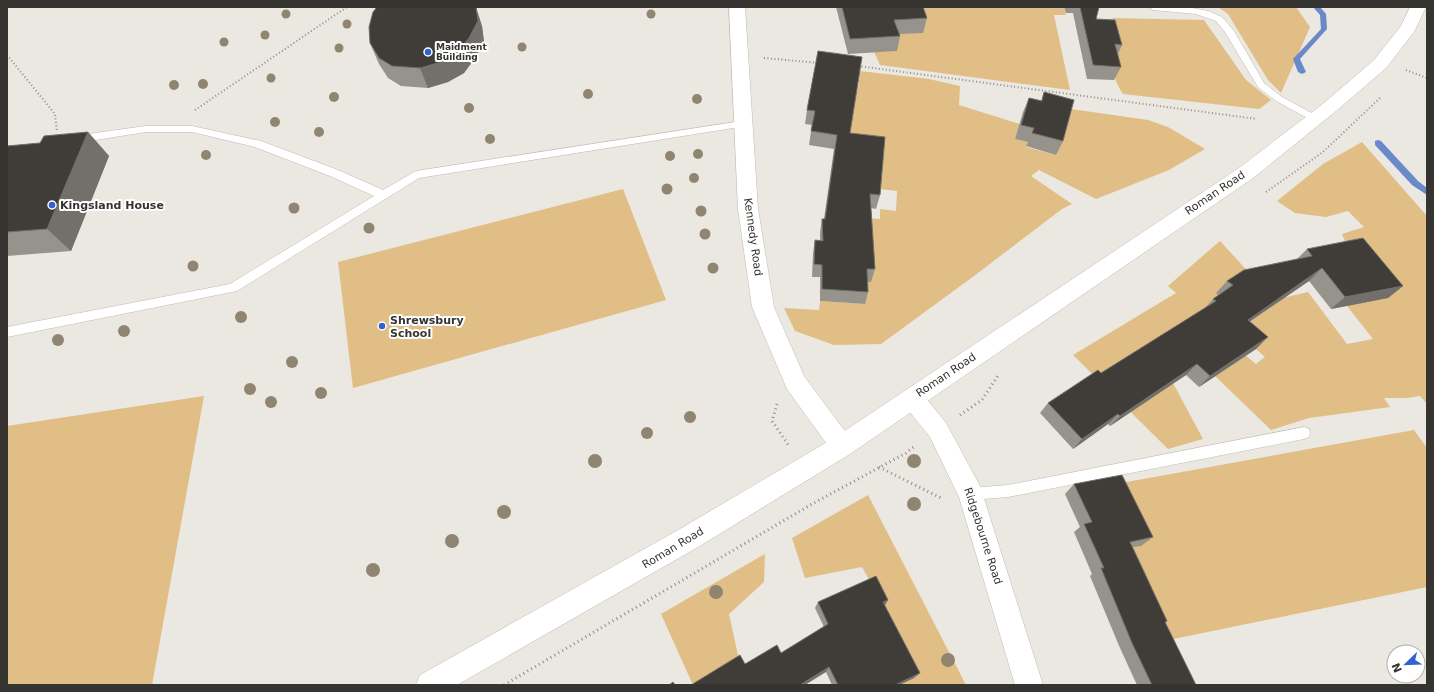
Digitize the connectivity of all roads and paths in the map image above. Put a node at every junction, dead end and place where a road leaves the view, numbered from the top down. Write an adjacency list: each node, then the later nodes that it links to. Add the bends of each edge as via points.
1 (347, 7): 11 (path)
2 (737, 7): 6 (main road, Kennedy Road)
3 (1153, 7): 13 (lane, via 1204,13 1219,19 1262,86)
4 (1418, 7): 13 (main road, Roman Road, via 1408,28 1380,64)
5 (7, 56): 15 (path, via 55,114)
6 (739, 59): 7 (path, via 765,58); 14 (main road, Kennedy Road)
7 (826, 63)
8 (857, 66): 12 (path)
9 (1406, 70): 10 (path)
10 (1427, 78)
11 (193, 111)
12 (1257, 119)
13 (1316, 119): 18 (main road, Roman Road, via 1246,173)
14 (742, 124): 16 (lane, via 416,175); 20 (main road, Kennedy Road, via 748,209 763,307 795,382)
15 (58, 142): 16 (lane, via 146,128 192,129 257,144 334,173)
16 (383, 195): 17 (lane, via 233,288)
17 (7, 332)
18 (912, 398): 20 (main road, Roman Road); 25 (main road, Ridgebourne Road, via 938,430)
19 (1304, 433): 25 (lane, via 1008,490)
20 (842, 446): 26 (main road, Roman Road, via 632,572)
21 (906, 453): 22 (path)
22 (879, 467): 24 (path); 25 (path)
23 (823, 492): 24 (path)
24 (826, 496): 27 (path)
25 (975, 506): 28 (main road, Ridgebourne Road)
26 (430, 685)
27 (504, 685)
28 (1029, 685)

